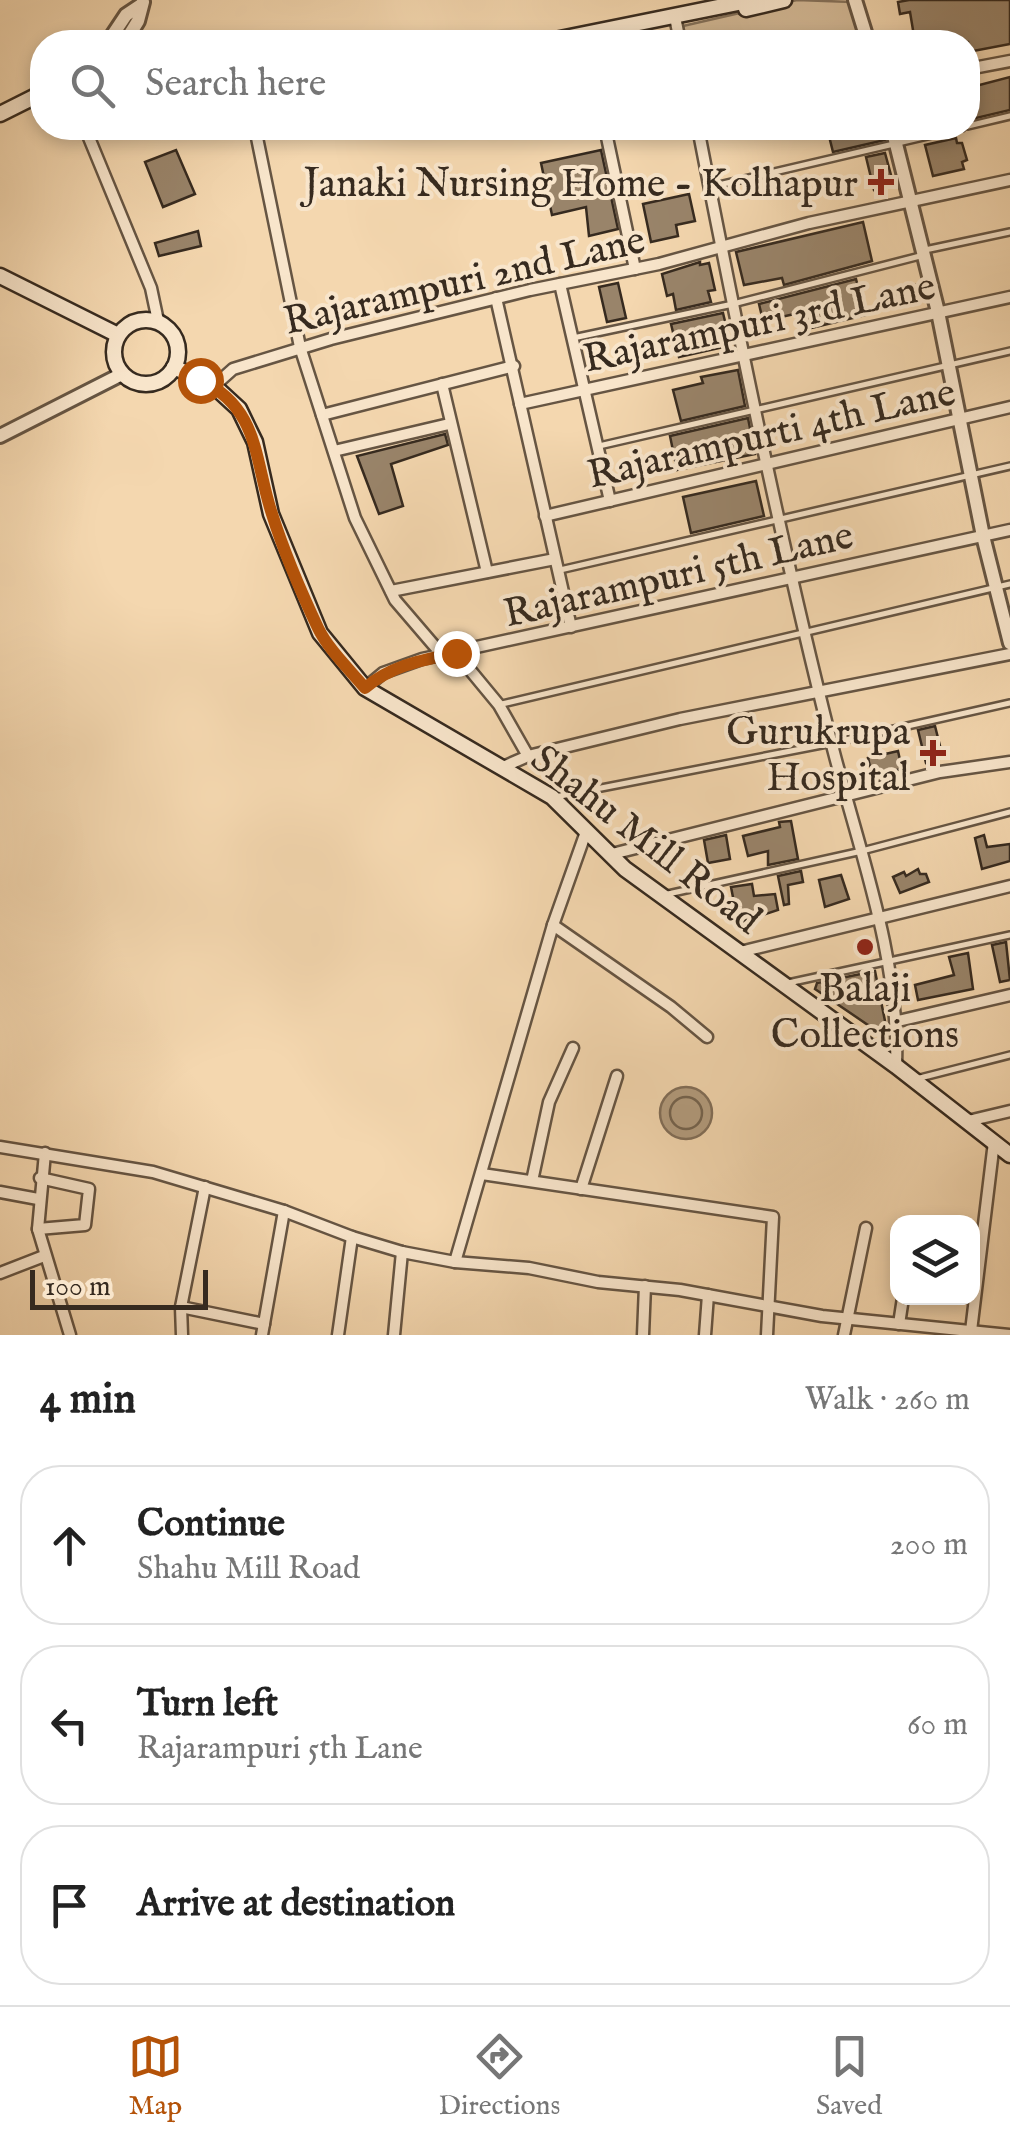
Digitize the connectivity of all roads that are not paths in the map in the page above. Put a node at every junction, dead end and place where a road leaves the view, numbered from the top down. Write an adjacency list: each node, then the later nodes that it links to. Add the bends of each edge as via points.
1 (753, 0): 5 (main road)
2 (784, 0): 5 (main road)
3 (855, 0): 11 (street)
4 (142, 2): 6 (street); 7 (street)
5 (676, 21): 8 (main road); 9 (main road); 10 (street)
6 (116, 30)
7 (132, 30)
8 (620, 30)
9 (640, 30)
10 (678, 30)
11 (864, 30)
12 (1010, 61): 13 (street)
13 (980, 67)
14 (30, 98): 15 (main road)
15 (0, 114)
16 (1010, 116): 17 (lane)
17 (980, 123)
18 (90, 140): 38 (street, via 151,288)
19 (257, 140): 41 (street)
20 (607, 140): 31 (street)
21 (700, 140): 26 (street)
22 (895, 140): 24 (street)
23 (912, 140): 24 (lane)
24 (896, 144): 26 (lane); 27 (street)
25 (1010, 180): 27 (street)
26 (710, 187): 29 (street)
27 (911, 202): 29 (street, Rajarampuri 2nd Lane); 30 (street)
28 (1010, 232): 30 (lane)
29 (722, 247): 31 (street, Rajarampuri 2nd Lane); 36 (street)
30 (923, 253): 36 (lane); 37 (street)
31 (635, 268): 33 (street, Rajarampuri 2nd Lane)
32 (0, 276): 39 (main road)
33 (560, 284): 35 (street, Rajarampuri 2nd Lane); 40 (street)
34 (1010, 297): 37 (street, Rajarampuri 3rd Lane)
35 (496, 298): 41 (street, Rajarampuri 2nd Lane); 45 (street)
36 (733, 304): 40 (lane); 43 (street)
37 (938, 312): 43 (street, Rajarampuri 3rd Lane); 44 (street)
38 (158, 321): 39 (main road, via 134,322); 46 (main road, via 177,344)
39 (118, 335): 47 (main road, via 113,356)
40 (573, 338): 50 (street)
41 (300, 347): 49 (street, Rajarampuri 2nd Lane, via 233,368); 54 (street)
42 (1010, 351): 44 (lane)
43 (743, 356): 50 (street, Rajarampuri 3rd Lane); 53 (street)
44 (950, 365): 53 (lane); 55 (street)
45 (514, 366): 48 (street); 51 (street)
46 (174, 367): 47 (main road, via 152,384); 49 (main road)
47 (122, 374): 57 (street)
48 (442, 384): 54 (street); 56 (street)
49 (214, 386): 79 (main road, Shahu Mill Road, via 239,408 255,442 271,514 320,632)
50 (585, 390): 51 (street, Rajarampuri 3rd Lane); 58 (street)
51 (520, 404): 64 (street)
52 (1010, 407): 55 (street, Rajarampurti 4th Lane)
53 (756, 411): 58 (lane); 60 (street)
54 (322, 416): 59 (street)
55 (960, 419): 60 (street, Rajarampurti 4th Lane); 62 (street)
56 (449, 424): 59 (street); 69 (street)
57 (0, 436)
58 (597, 446): 63 (street)
59 (334, 451): 72 (street)
60 (768, 464): 63 (street, Rajarampurti 4th Lane); 65 (street)
61 (1010, 466): 62 (lane)
62 (971, 476): 65 (lane); 67 (street)
63 (610, 501): 64 (street, Rajarampurti 4th Lane)
64 (546, 516): 68 (street)
65 (780, 520): 68 (lane); 70 (street)
66 (1010, 530): 67 (street, Rajarampuri 5th Lane)
67 (983, 536): 70 (street, Rajarampuri 5th Lane); 71 (street)
68 (556, 565): 69 (street); 73 (street)
69 (487, 572): 72 (street)
70 (794, 576): 73 (street, Rajarampuri 5th Lane); 74 (street)
71 (1003, 586): 74 (lane); 75 (street)
72 (391, 591): 78 (street)
73 (570, 627): 76 (street, Rajarampuri 5th Lane)
74 (806, 631): 80 (street); 82 (lane)
75 (1010, 643)
76 (456, 653): 78 (street, Rajarampuri 5th Lane); 82 (street)
77 (1010, 654): 80 (street)
78 (443, 656): 79 (street, Rajarampuri 5th Lane, via 383,673)
79 (365, 688): 86 (main road, Shahu Mill Road)
80 (820, 691): 83 (street); 84 (street)
81 (1010, 703): 83 (lane)
82 (499, 705): 84 (street)
83 (832, 743): 87 (street); 88 (lane)
84 (528, 756): 86 (street)
85 (1010, 762): 87 (street)
86 (504, 767): 88 (main road, Shahu Mill Road)
87 (848, 794): 91 (street); 92 (street)
88 (552, 797): 90 (main road, Shahu Mill Road)
89 (1010, 812): 91 (lane)
90 (586, 832): 92 (main road, Shahu Mill Road); 96 (street)
91 (862, 851): 94 (lane); 95 (street)
92 (612, 854): 94 (main road, Shahu Mill Road)
93 (1010, 886): 95 (street)
94 (662, 896): 98 (main road, Shahu Mill Road)
95 (878, 918): 98 (street); 99 (street)
96 (553, 925): 103 (street); 115 (street)
97 (1010, 934): 99 (lane)
98 (740, 952): 100 (main road, Shahu Mill Road)
99 (886, 960): 100 (lane); 102 (street)
100 (784, 984): 106 (main road, Shahu Mill Road)
101 (1010, 995): 102 (street)
102 (898, 1020): 106 (street)
103 (707, 1037)
104 (573, 1048): 117 (street, via 549,1102)
105 (1010, 1054): 108 (lane)
106 (896, 1066): 108 (main road, Shahu Mill Road)
107 (618, 1076): 119 (street)
108 (913, 1080): 110 (main road, Shahu Mill Road)
109 (1010, 1111): 110 (street)
110 (968, 1121): 111 (main road, Shahu Mill Road)
111 (994, 1142): 114 (main road, Shahu Mill Road); 138 (street)
112 (0, 1147): 113 (street)
113 (44, 1153): 116 (street); 118 (street)
114 (1010, 1155)
115 (482, 1174): 117 (street); 128 (street)
116 (40, 1178): 121 (street); 123 (street, via 89,1190 90,1202 85,1225)
117 (532, 1182): 119 (street)
118 (204, 1187): 122 (street); 134 (street)
119 (581, 1189): 132 (street, via 774,1217)
120 (0, 1192): 121 (street)
121 (38, 1199): 123 (street)
122 (284, 1211): 125 (street); 137 (street)
123 (38, 1228): 127 (street)
124 (866, 1228): 135 (street)
125 (352, 1237): 126 (street); 141 (street)
126 (402, 1252): 128 (street); 142 (street)
127 (44, 1256): 129 (street); 139 (street)
128 (456, 1262): 130 (street)
129 (0, 1273)
130 (646, 1286): 131 (street); 143 (street)
131 (708, 1295): 132 (street); 144 (street)
132 (768, 1305): 135 (street); 145 (street)
133 (902, 1305): 136 (street)
134 (182, 1307): 137 (street); 140 (street)
135 (846, 1318): 136 (street); 146 (street)
136 (900, 1324): 138 (street)
137 (263, 1330)
138 (971, 1331): 147 (street)
139 (70, 1335)
140 (182, 1335)
141 (338, 1335)
142 (394, 1335)
143 (642, 1335)
144 (706, 1335)
145 (766, 1335)
146 (844, 1335)
147 (1009, 1335)

